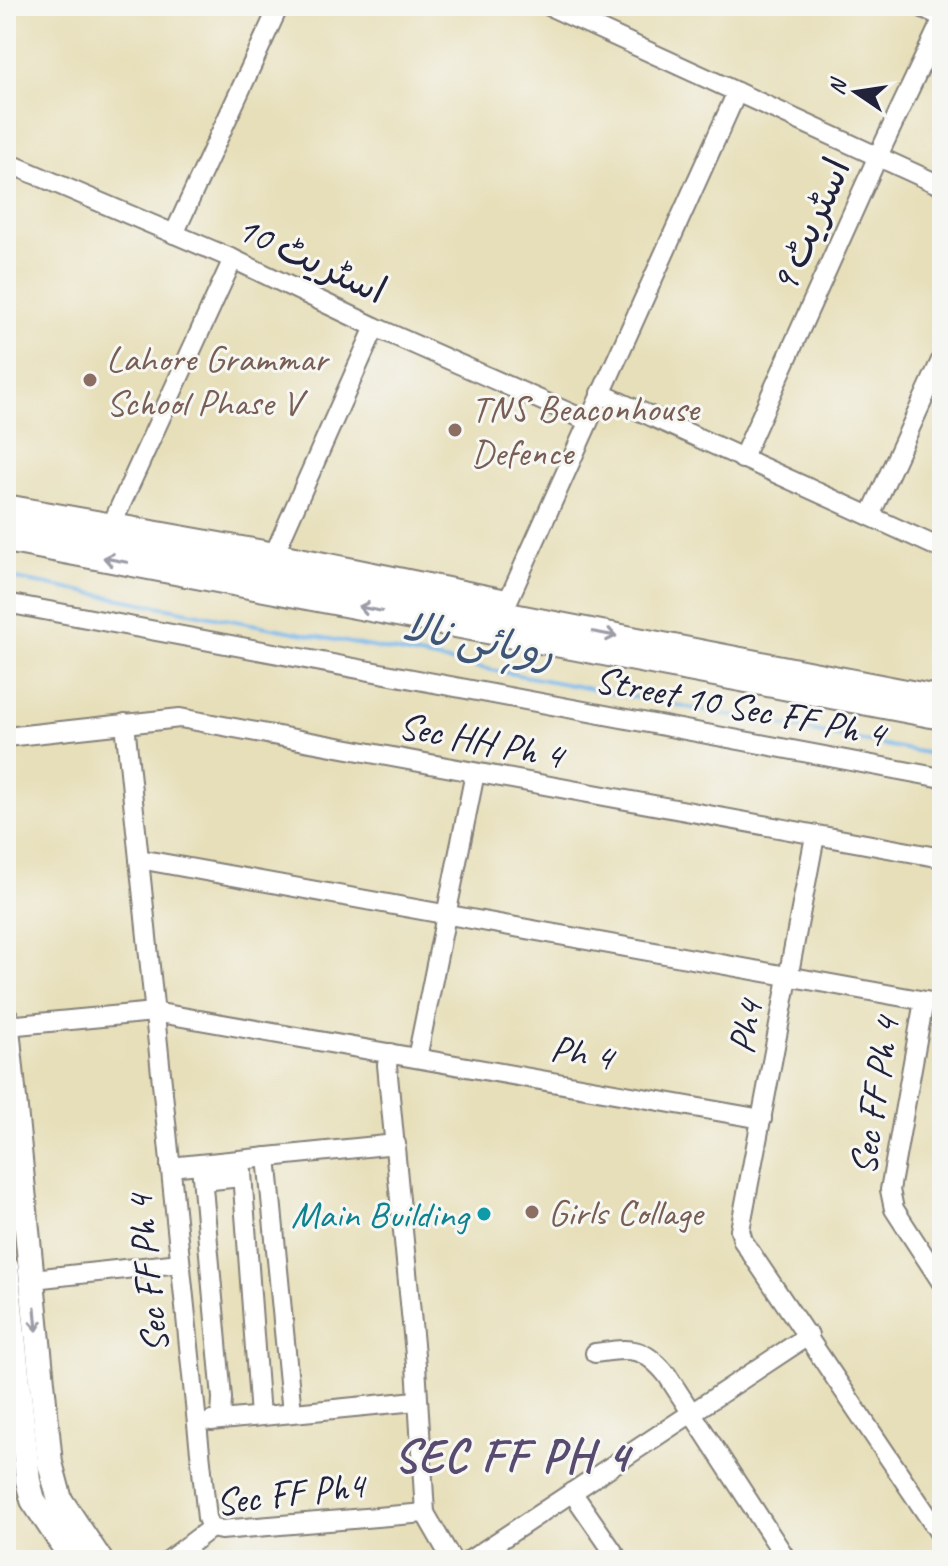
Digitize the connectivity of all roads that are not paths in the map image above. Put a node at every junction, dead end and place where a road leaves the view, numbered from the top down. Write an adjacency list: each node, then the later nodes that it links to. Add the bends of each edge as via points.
1 (279, 6): 9 (street)
2 (919, 6): 4 (street)
3 (554, 7): 5 (street)
4 (942, 19): 6 (street, اسٹریٹ 9)
5 (737, 92): 6 (street); 13 (street)
6 (878, 156): 8 (street); 15 (street, اسٹریٹ 9)
7 (6, 162): 9 (street, اسٹریٹ 10)
8 (942, 186)
9 (174, 234): 10 (street, اسٹریٹ 10)
10 (233, 259): 11 (street, اسٹریٹ 10); 19 (street)
11 (375, 327): 14 (street, اسٹریٹ 10); 22 (street)
12 (942, 358): 17 (street)
13 (600, 393): 14 (street); 15 (street)
14 (588, 421): 25 (street)
15 (742, 459): 17 (street)
16 (6, 504): 19 (street)
17 (870, 516): 21 (street)
18 (6, 518): 23 (main road)
19 (112, 524): 22 (street)
20 (6, 540): 27 (main road, one-way to 20)
21 (942, 549)
22 (275, 552): 23 (street)
23 (314, 569): 25 (main road)
24 (6, 603): 31 (street, Street 10 Sec FF Ph 4)
25 (504, 606): 26 (main road, one-way to 26)
26 (942, 699)
27 (942, 717)
28 (125, 723): 29 (street, Sec HH Ph 4); 30 (street, Sec HH Ph 4, via 180,718); 34 (street, Sec FF Ph 4)
29 (6, 737)
30 (475, 773): 32 (street, Sec HH Ph 4); 35 (street)
31 (942, 778)
32 (815, 836): 33 (street, Sec HH Ph 4); 36 (street, Ph4)
33 (942, 858)
34 (139, 859): 35 (street); 38 (street, Sec FF Ph 4)
35 (446, 914): 36 (street); 42 (street)
36 (790, 975): 37 (street); 43 (street, Ph4)
37 (933, 1003): 53 (street, Sec FF Ph 4, via 890,1190 894,1209)
38 (154, 1012): 40 (street); 41 (street, Ph 4); 46 (street, Sec FF Ph 4)
39 (6, 1018): 40 (main road)
40 (7, 1026): 52 (main road)
41 (390, 1053): 42 (street, Ph 4); 44 (street)
42 (417, 1058): 43 (street, Ph 4)
43 (762, 1119): 54 (street, Ph4, via 740,1230)
44 (396, 1144): 45 (street); 59 (street)
45 (267, 1157): 47 (street); 60 (street)
46 (170, 1167): 48 (street); 49 (street, Sec FF Ph 4)
47 (241, 1168): 48 (street); 56 (street)
48 (202, 1173): 58 (street)
49 (180, 1263): 52 (street); 65 (street, Sec FF Ph 4)
50 (6, 1267): 51 (main road)
51 (6, 1274): 57 (main road)
52 (33, 1279): 73 (main road, one-way to 73, via 54,1484)
53 (942, 1283)
54 (809, 1335): 61 (street); 71 (street)
55 (595, 1353): 61 (street, via 626,1349 653,1358)
56 (258, 1395): 58 (street); 62 (street)
57 (13, 1398): 64 (main road)
58 (222, 1398): 63 (street)
59 (416, 1401): 60 (street); 69 (street)
60 (292, 1413): 62 (street)
61 (691, 1414): 67 (street); 78 (street)
62 (260, 1416): 63 (street)
63 (221, 1419): 65 (street)
64 (14, 1424): 68 (main road)
65 (197, 1424): 70 (street, Sec FF Ph 4)
66 (6, 1467): 68 (main road)
67 (572, 1492): 76 (street); 77 (street)
68 (33, 1500): 72 (main road)
69 (425, 1513): 70 (street, Sec FF Ph4); 75 (street)
70 (211, 1528): 74 (street, Sec FF Ph4)
71 (942, 1537)
72 (73, 1560)
73 (100, 1560)
74 (169, 1560)
75 (452, 1560)
76 (470, 1560)
77 (619, 1560)
78 (787, 1560)

